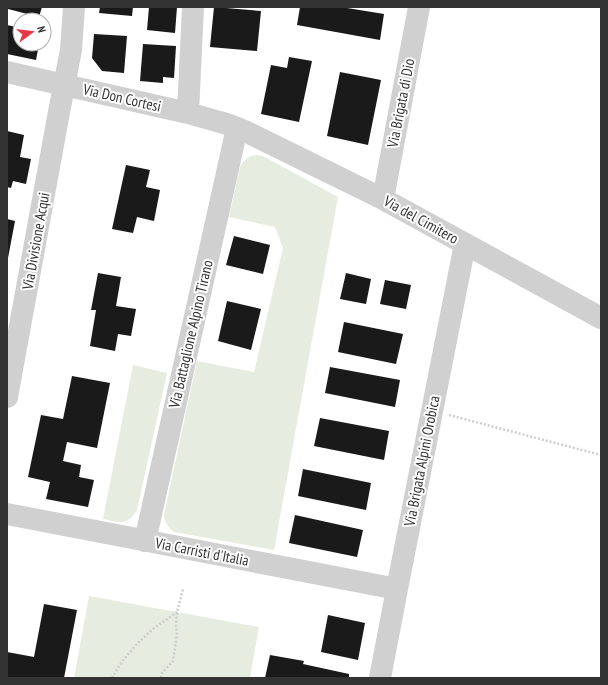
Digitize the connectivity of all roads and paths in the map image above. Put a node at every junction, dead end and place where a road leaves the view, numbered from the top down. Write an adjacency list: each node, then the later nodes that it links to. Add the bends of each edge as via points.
1 (74, 7): 5 (street, Via Divisione Acqui)
2 (193, 7): 6 (street)
3 (418, 7): 8 (street, Via Brigata di Dio)
4 (7, 72): 5 (street, Via Don Cortesi)
5 (65, 85): 6 (street, Via Don Cortesi); 11 (street, Via Divisione Acqui)
6 (188, 113): 7 (street, Via Don Cortesi)
7 (237, 128): 8 (street, Via del Cimitero); 15 (street, Via Battaglione Alpino Tirano)
8 (383, 199): 9 (street, Via del Cimitero)
9 (465, 244): 10 (street, Via del Cimitero); 12 (street, Via Brigata Alpini Orobica)
10 (601, 318)
11 (7, 397)
12 (432, 411): 13 (path); 17 (street, Via Brigata Alpini Orobica)
13 (601, 455)
14 (7, 514): 15 (street, Via Carristi d'Italia)
15 (144, 541): 17 (street, Via Carristi d'Italia)
16 (183, 589): 18 (path)
17 (397, 589): 21 (street, Via Brigata Alpini Orobica)
18 (177, 612): 19 (path, via 135,646); 20 (path, via 173,661 162,673)
19 (112, 678)
20 (161, 678)
21 (380, 678)

